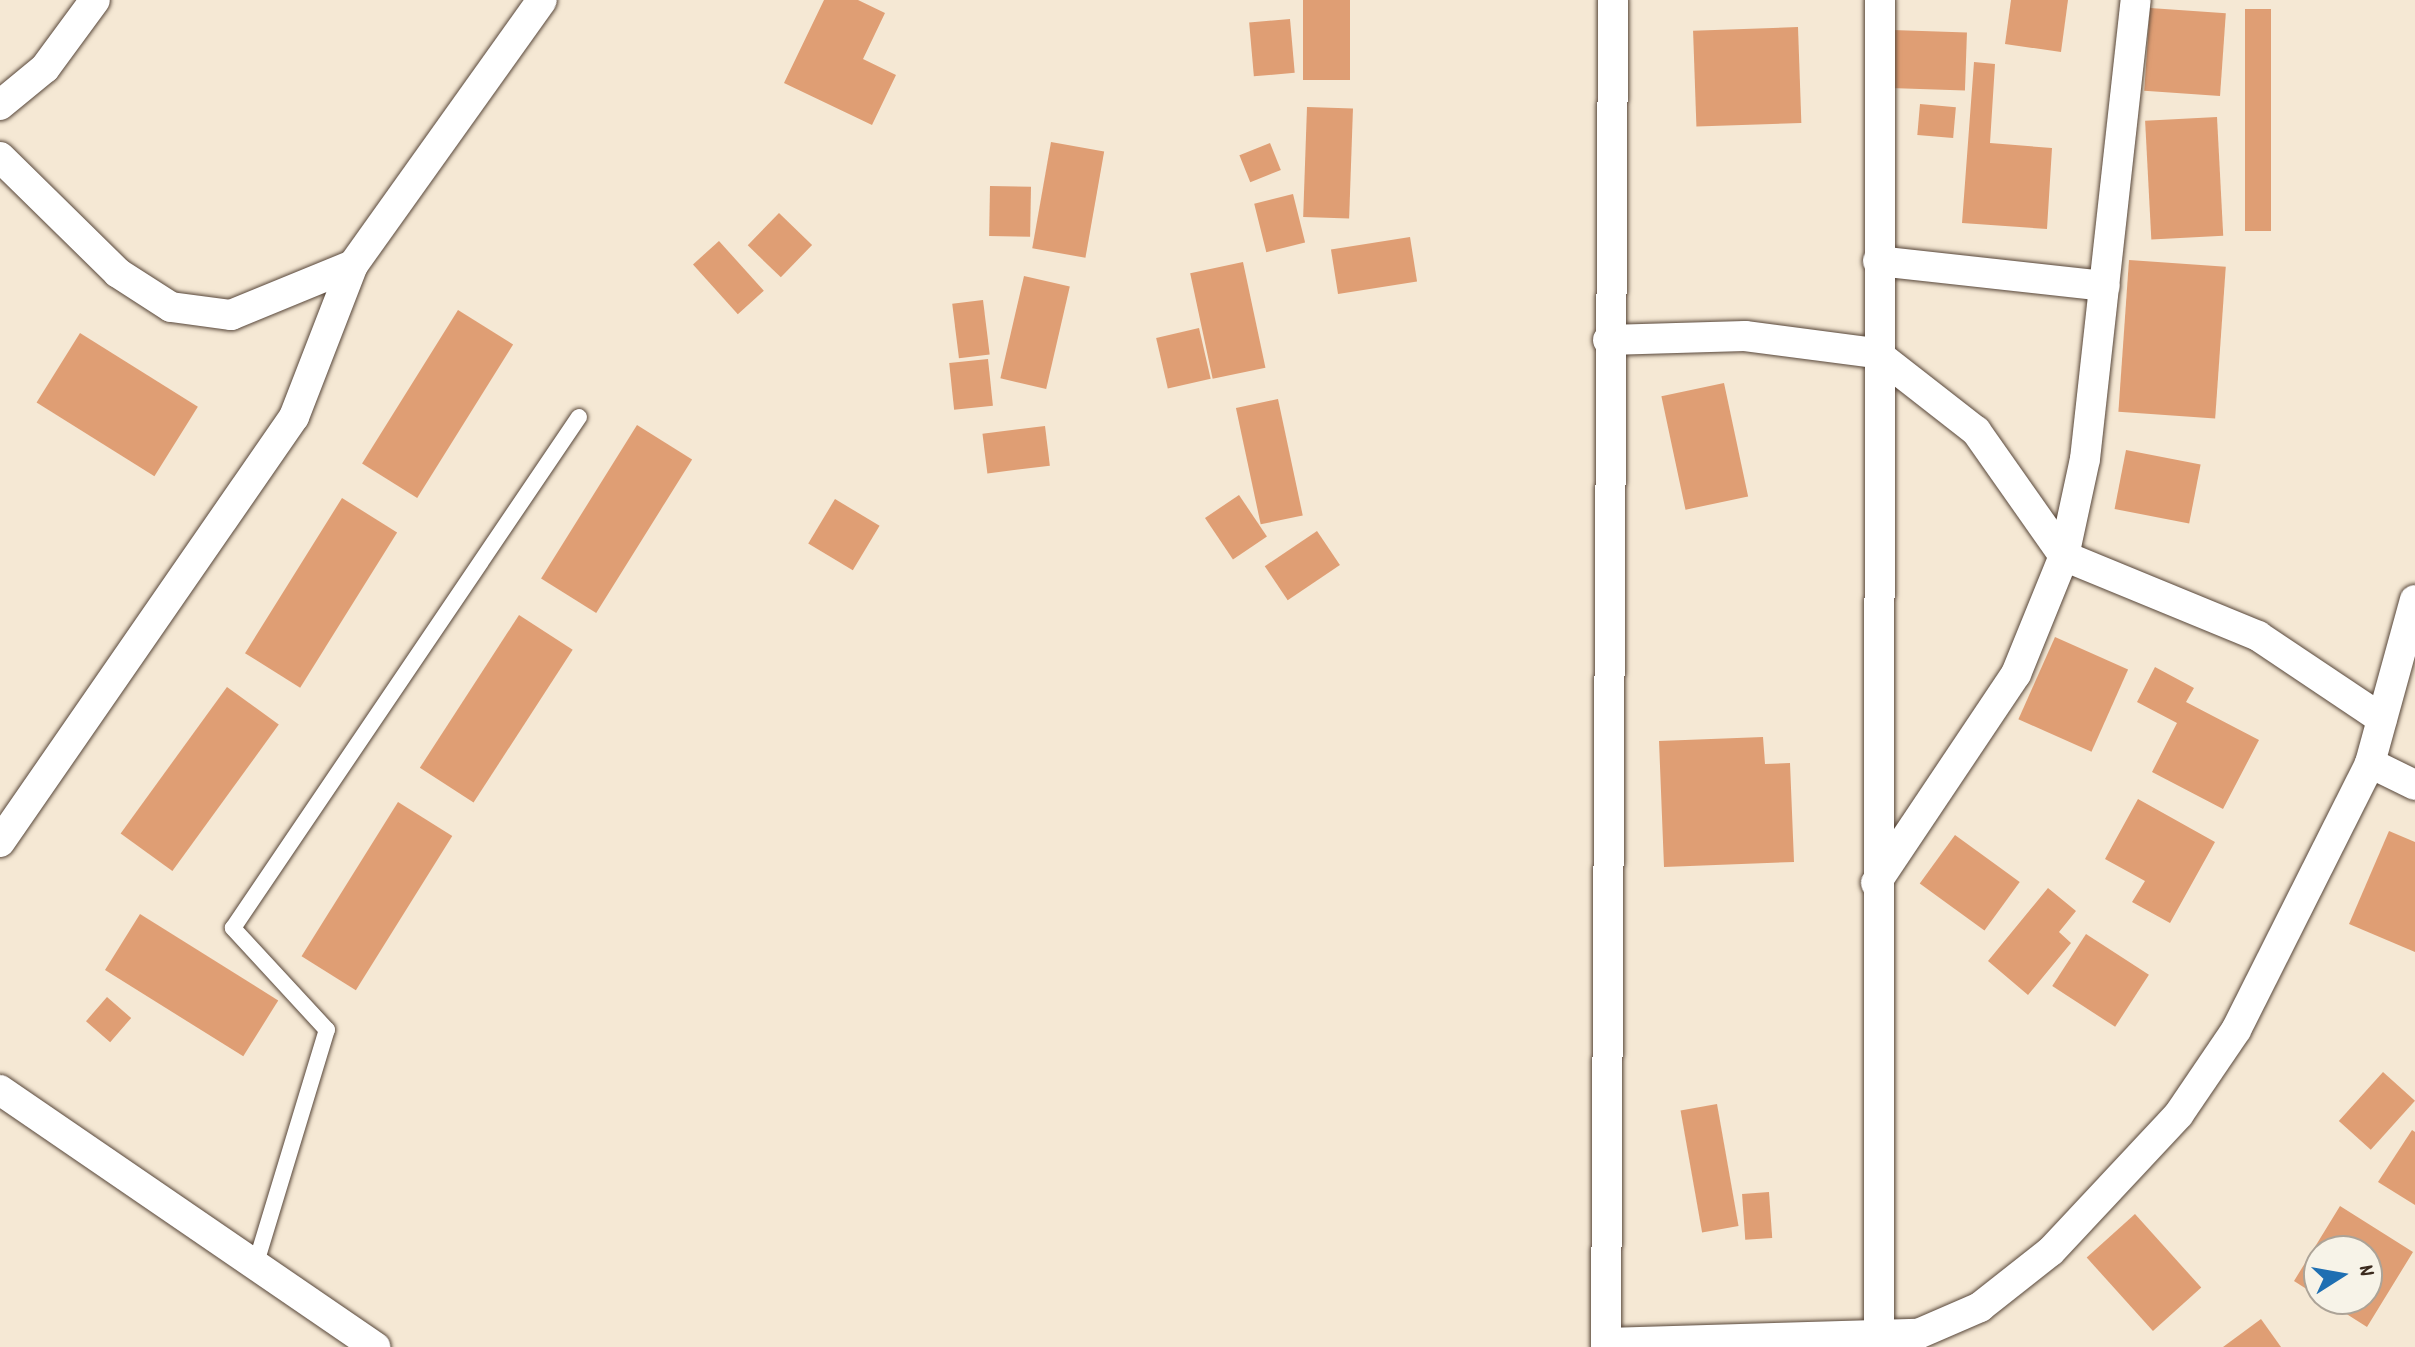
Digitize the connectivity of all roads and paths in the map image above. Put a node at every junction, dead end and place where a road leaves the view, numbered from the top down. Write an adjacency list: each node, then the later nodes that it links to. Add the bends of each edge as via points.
1 (95, 0): 6 (street, via 45,68)
2 (542, 0): 9 (street)
3 (1613, 0): 11 (street)
4 (1880, 0): 8 (street)
5 (2136, 0): 10 (street)
6 (0, 105)
7 (0, 157): 9 (street, via 118,273 186,312 231,315)
8 (1878, 261): 10 (street); 12 (street)
9 (353, 265): 20 (street, via 294,417)
10 (2105, 286): 14 (street, via 2085,459)
11 (1608, 340): 12 (street, via 1745,336); 25 (street)
12 (1876, 353): 14 (street, via 1976,431); 21 (street)
13 (579, 417): 23 (lane, via 233,928 327,1030)
14 (2064, 556): 17 (street, via 2258,636); 21 (street, via 2016,674)
15 (2415, 600): 16 (street)
16 (2404, 685): 17 (street)
17 (2382, 719): 18 (street)
18 (2370, 763): 19 (street); 24 (street, via 2243,1017 2179,1114 2021,1277 1980,1307 1930,1329)
19 (2415, 785)
20 (0, 842)
21 (1876, 883): 24 (street)
22 (0, 1090): 23 (street)
23 (256, 1263): 26 (street)
24 (1879, 1342): 25 (street)
25 (1606, 1345)
26 (376, 1347)

